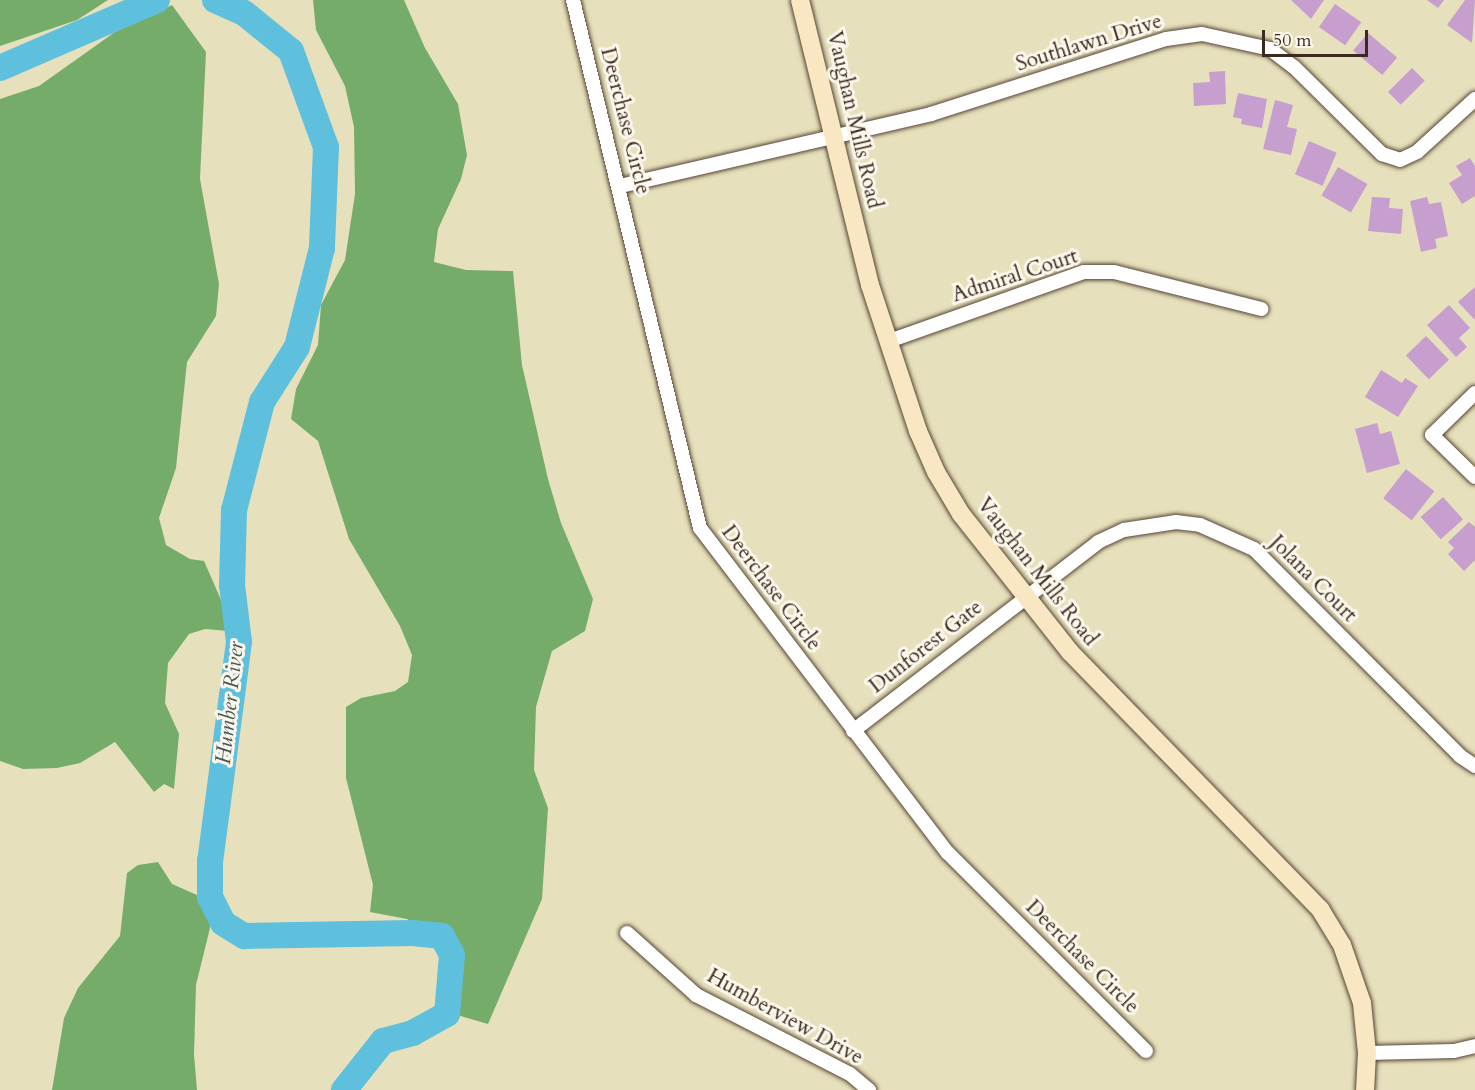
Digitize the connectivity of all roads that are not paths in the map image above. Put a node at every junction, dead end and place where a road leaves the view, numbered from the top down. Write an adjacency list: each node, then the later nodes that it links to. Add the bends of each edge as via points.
1 (573, 0): 5 (street, Deerchase Circle)
2 (800, 0): 4 (street, Vaughan Mills Road)
3 (1475, 99): 4 (street, Southlawn Drive, via 1417,152 1400,160 1382,154 1294,67 1270,49 1202,34 1166,39 931,114)
4 (835, 136): 5 (street, Southlawn Drive); 7 (street, Vaughan Mills Road, via 863,259)
5 (620, 186): 11 (street, Deerchase Circle, via 700,528)
6 (1261, 309): 7 (street, Admiral Court, via 1114,272 1084,272)
7 (889, 341): 10 (street, Vaughan Mills Road, via 918,431 941,482)
8 (1475, 393): 9 (street, via 1432,435)
9 (1475, 477)
10 (1025, 597): 11 (street, Dunforest Gate); 12 (street, Jolana Court, via 1098,542 1124,530 1176,522 1230,535 1254,549 1460,756); 16 (street, Vaughan Mills Road, via 1100,686 1320,909 1355,976)
11 (853, 731): 15 (street, Deerchase Circle, via 948,853)
12 (1475, 766)
13 (627, 933): 17 (street, Humberview Drive, via 696,995 850,1074)
14 (1475, 1046): 16 (street, via 1454,1051)
15 (1146, 1051)
16 (1367, 1053): 18 (street, Vaughan Mills Road)
17 (869, 1090)
18 (1365, 1090)

